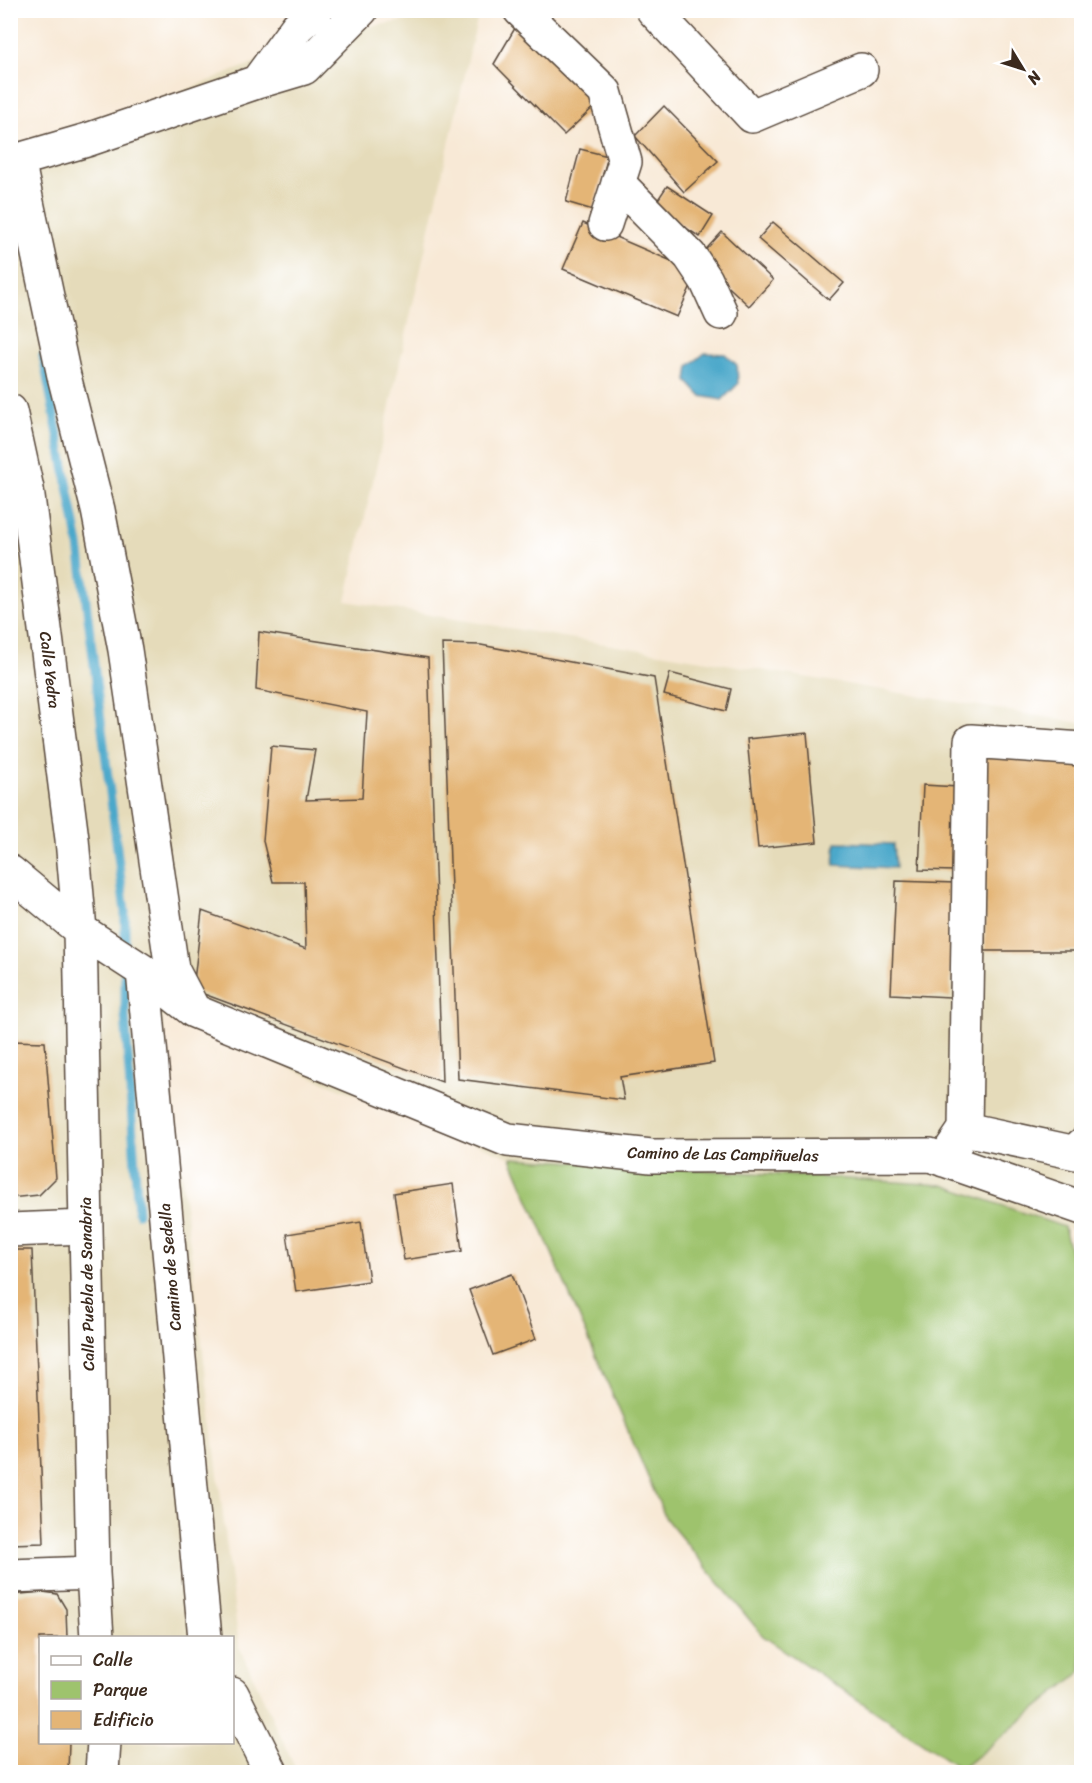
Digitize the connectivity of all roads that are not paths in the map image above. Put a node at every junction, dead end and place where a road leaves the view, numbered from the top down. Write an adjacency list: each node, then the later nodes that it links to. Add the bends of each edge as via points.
1 (316, 10): 6 (street, via 297,27)
2 (361, 10): 6 (street, via 304,68)
3 (520, 10): 7 (street, via 604,92 625,162)
4 (653, 10): 5 (street, via 752,116)
5 (861, 70)
6 (257, 82): 15 (street, via 18,160 125,650 172,969)
7 (618, 183): 8 (street); 9 (street, via 690,256)
8 (605, 224)
9 (721, 314)
10 (10, 411): 13 (street, Calle Yedra, via 27,489)
11 (1082, 749): 16 (street, via 971,741)
12 (10, 872): 13 (street)
13 (80, 930): 14 (street); 20 (street, Calle Puebla de Sanabria)
14 (143, 971): 15 (street, Camino de Las Campiñuelas); 25 (street, Camino de Sedella)
15 (194, 1011): 18 (street, Camino de Las Campiñuelas, via 508,1140 651,1155 930,1155)
16 (965, 1129): 17 (street, via 1076,1153); 18 (street)
17 (1082, 1145)
18 (944, 1160): 19 (street, Camino de Las Campiñuelas)
19 (1082, 1208)
20 (85, 1227): 21 (street); 22 (street, Calle Puebla de Sanabria)
21 (10, 1230)
22 (93, 1574): 23 (street); 24 (street, Calle Puebla de Sanabria)
23 (10, 1576)
24 (97, 1636)
25 (205, 1636)
26 (234, 1698): 29 (street)
27 (104, 1744): 28 (street)
28 (102, 1773)
29 (271, 1773)

